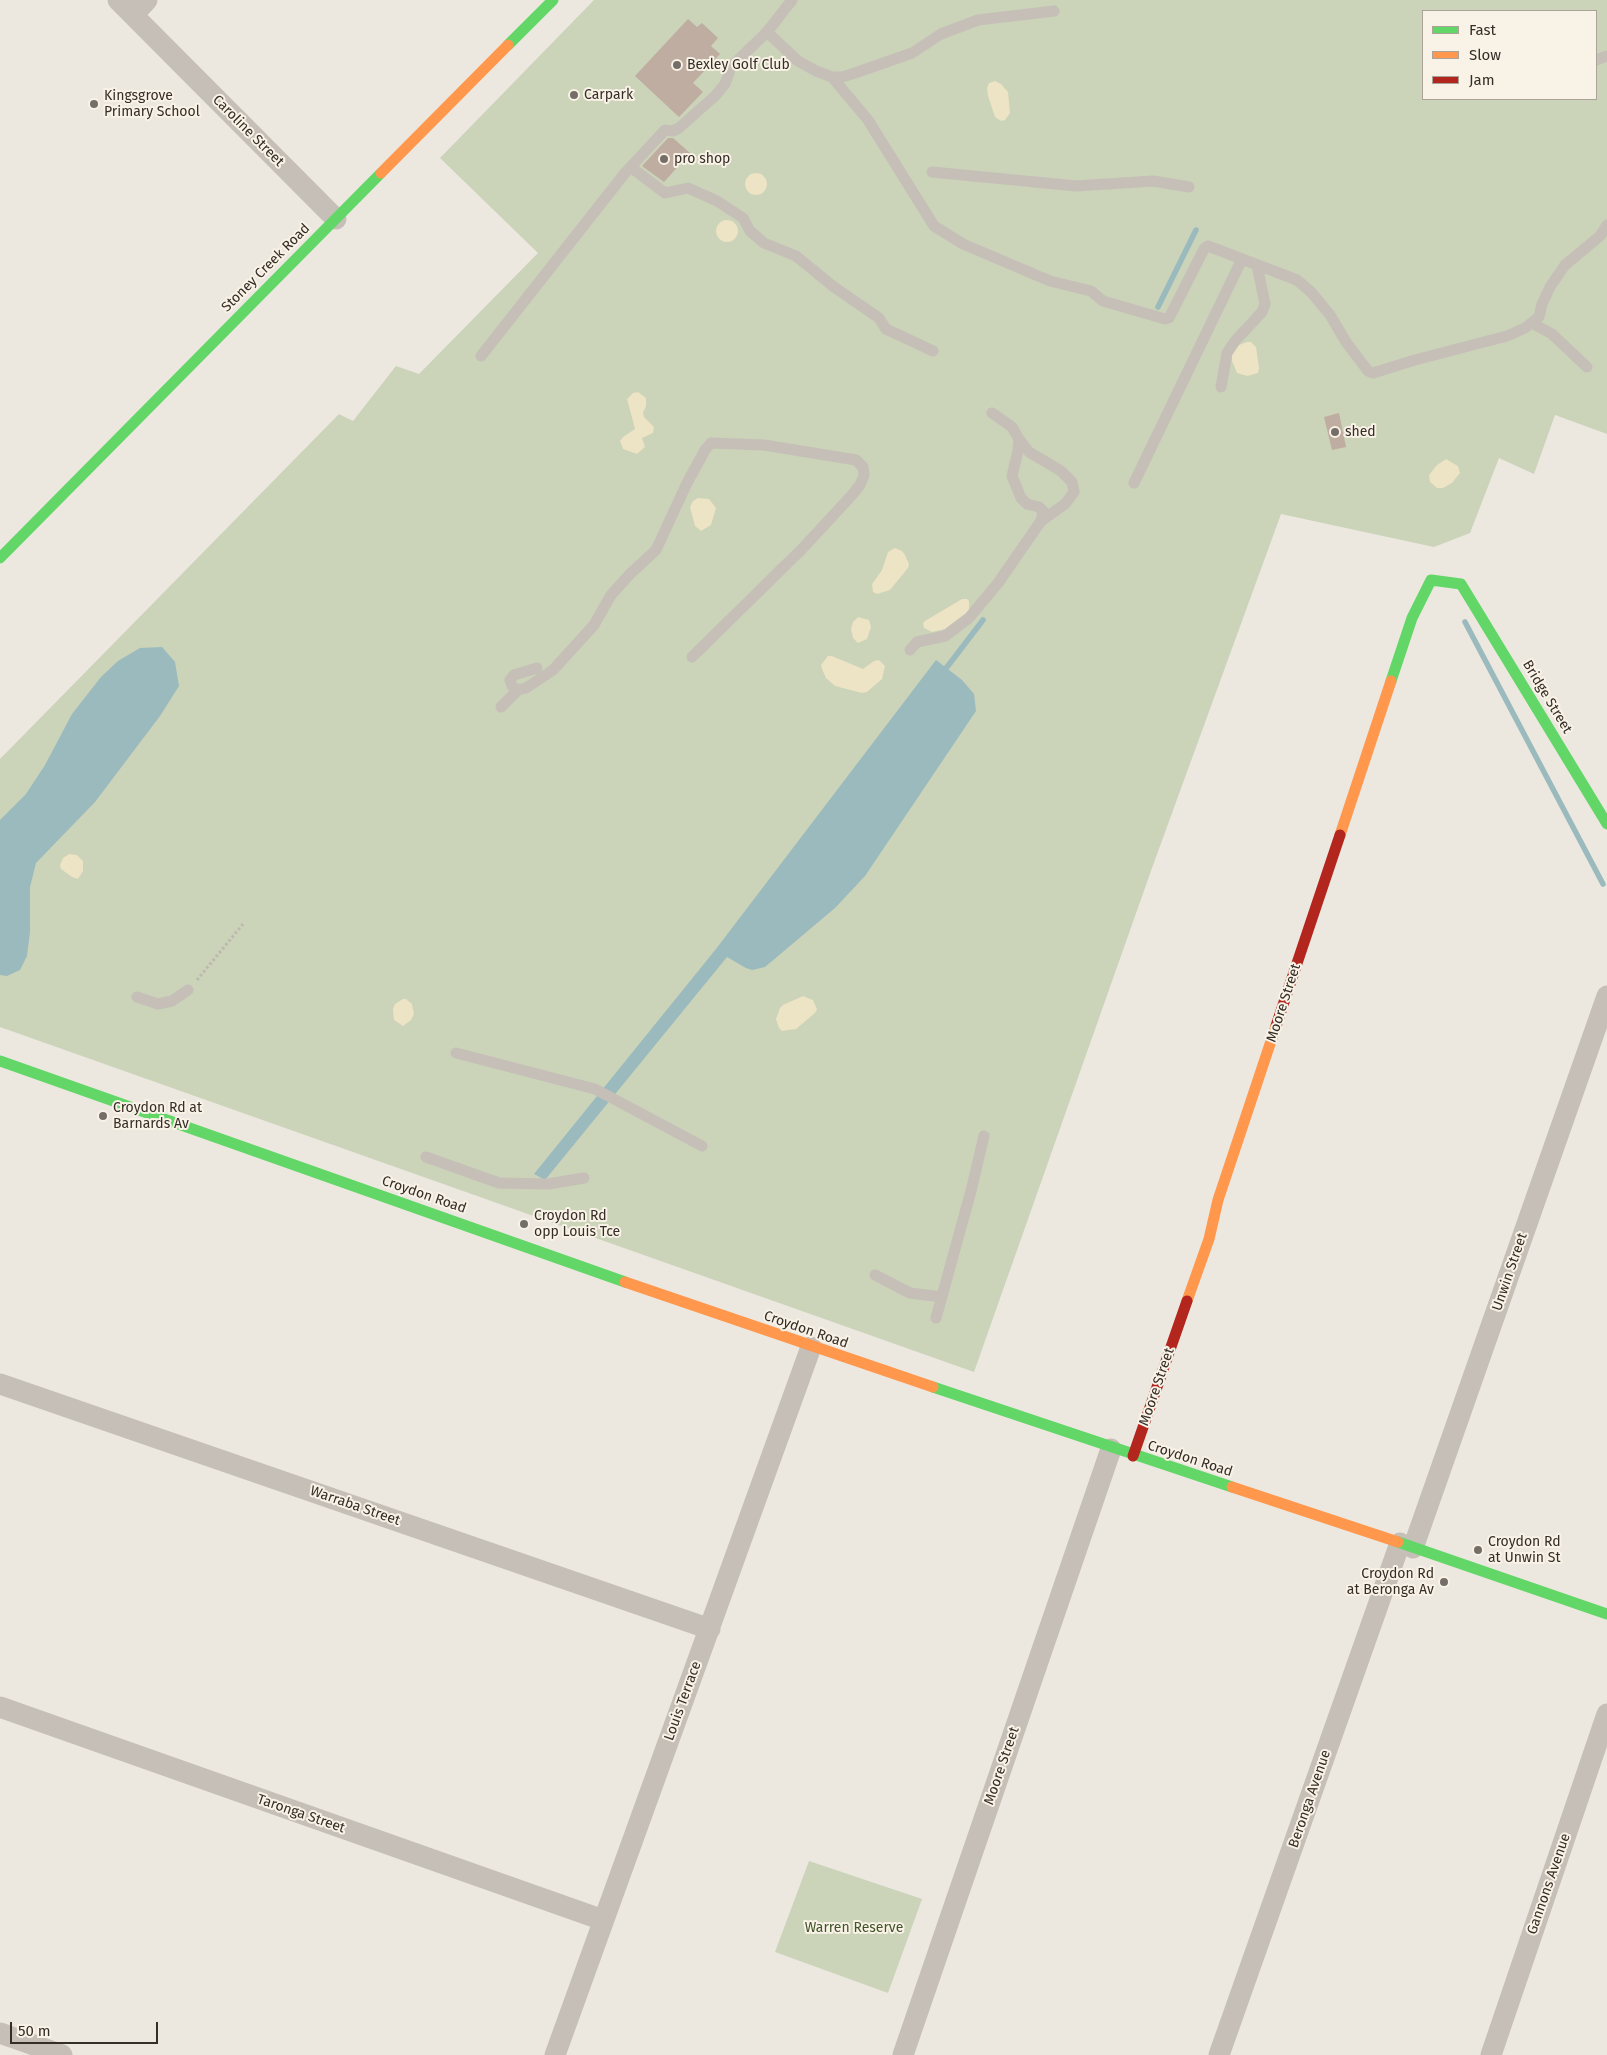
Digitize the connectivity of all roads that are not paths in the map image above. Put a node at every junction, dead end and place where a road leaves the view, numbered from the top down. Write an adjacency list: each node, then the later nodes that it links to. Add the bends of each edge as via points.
1 (553, 0): 10 (main road, Stoney Creek Road)
2 (792, 0): 5 (lane)
3 (133, 5): 10 (street, Caroline Street)
4 (1054, 11): 6 (lane, via 978,20 941,34 912,53 842,77)
5 (767, 32): 6 (lane, via 798,61); 7 (lane, via 731,67 725,84 715,96 679,128 665,130)
6 (832, 76): 12 (lane, via 868,120 934,226 962,244 1050,281 1092,291 1103,301 1165,320 1169,318 1204,249 1208,246)
7 (632, 168): 15 (lane, via 666,194 688,188 717,201 743,218 750,232 764,243 796,256 879,318 886,329); 16 (lane)
8 (932, 172): 9 (lane, via 1076,186 1153,181)
9 (1189, 187)
10 (336, 218): 23 (main road, Stoney Creek Road)
11 (1607, 225): 14 (lane, via 1600,236 1565,264 1550,287 1539,317)
12 (1242, 259): 13 (lane); 21 (lane)
13 (1257, 265): 14 (lane, via 1297,280 1312,293 1368,372 1507,336); 18 (lane, via 1265,304 1262,312 1227,353)
14 (1532, 323): 17 (lane, via 1552,334)
15 (933, 352)
16 (482, 356)
17 (1587, 367)
18 (1221, 388)
19 (992, 414): 20 (lane, via 1012,427)
20 (1019, 439): 22 (lane, via 1012,476 1021,498 1043,511); 22 (lane, via 1029,452 1061,471 1072,482 1074,492 1065,504)
21 (1134, 483)
22 (1041, 521): 25 (lane, via 969,618 945,636 917,642)
23 (0, 558)
24 (1461, 584): 30 (main road, Bridge Street); 46 (main road, Moore Street, via 1432,580 1412,618 1218,1200 1209,1240)
25 (910, 650)
26 (692, 657): 28 (lane, via 852,495 864,475 863,467 856,460 764,445 712,442 687,483 656,550 610,595 594,625 553,670)
27 (537, 668): 28 (lane, via 514,675 510,680)
28 (518, 690): 29 (lane)
29 (501, 707)
30 (1607, 824)
31 (188, 990): 33 (lane, via 172,1001 158,1004)
32 (1607, 996): 47 (street, Unwin Street)
33 (137, 997)
34 (456, 1053): 37 (lane, via 595,1089)
35 (0, 1061): 43 (main road, Croydon Road)
36 (984, 1136): 41 (lane)
37 (702, 1146)
38 (426, 1157): 39 (lane, via 499,1183 548,1184)
39 (584, 1178)
40 (875, 1275): 41 (lane, via 910,1293)
41 (942, 1297): 42 (lane)
42 (936, 1318)
43 (810, 1348): 45 (main road, Croydon Road); 49 (street, Louis Terrace)
44 (0, 1384): 49 (street, Warraba Street)
45 (1111, 1449): 46 (main road, Croydon Road); 56 (street, Moore Street)
46 (1132, 1456): 47 (main road, Croydon Road)
47 (1407, 1546): 48 (main road, Croydon Road); 57 (street, Beronga Avenue)
48 (1607, 1614)
49 (710, 1629): 52 (street, Louis Terrace)
50 (0, 1707): 52 (street, Taronga Street)
51 (1607, 1714): 58 (street, Gannons Avenue)
52 (602, 1920): 55 (street, Louis Terrace)
53 (0, 2032): 54 (street)
54 (62, 2055)
55 (555, 2055)
56 (903, 2055)
57 (1219, 2055)
58 (1491, 2055)

